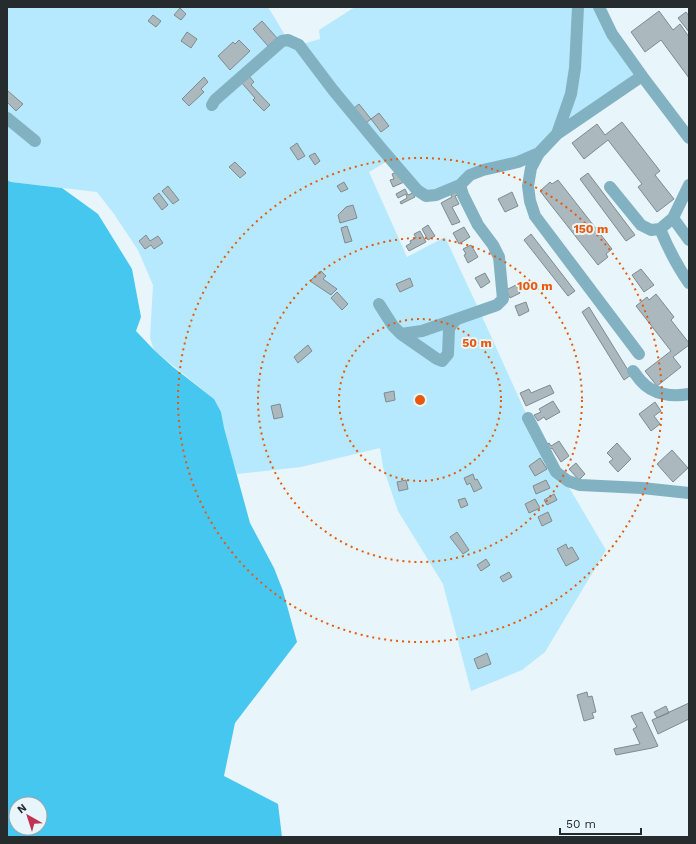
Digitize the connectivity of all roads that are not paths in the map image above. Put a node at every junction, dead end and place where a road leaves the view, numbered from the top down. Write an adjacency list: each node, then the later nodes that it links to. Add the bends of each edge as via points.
1 (578, 7): 6 (street, via 571,94)
2 (602, 8): 3 (street, via 612,34)
3 (642, 76): 6 (street); 7 (street)
4 (212, 105): 10 (street, via 282,41 288,40 299,45 333,90 417,190 426,196 436,195)
5 (7, 118): 8 (street)
6 (557, 134): 9 (street)
7 (689, 138)
8 (35, 141)
9 (539, 153): 10 (street, via 518,162 483,170 470,176); 20 (street, via 531,168 528,186 535,216)
10 (460, 185): 18 (street, via 478,225 499,257 503,299 497,305)
11 (689, 185): 13 (street)
12 (610, 187): 14 (street, via 641,225 651,230)
13 (673, 218): 14 (street); 15 (street)
14 (660, 229): 16 (street)
15 (689, 240)
16 (689, 283)
17 (379, 304): 19 (street)
18 (456, 320): 19 (street, via 422,331); 19 (street, via 449,329 448,354 442,361)
19 (401, 334)
20 (639, 354)
21 (633, 371): 22 (street, via 642,382 663,394)
22 (689, 394)
23 (528, 418): 24 (street, via 556,472 568,481 580,485)
24 (689, 493)

